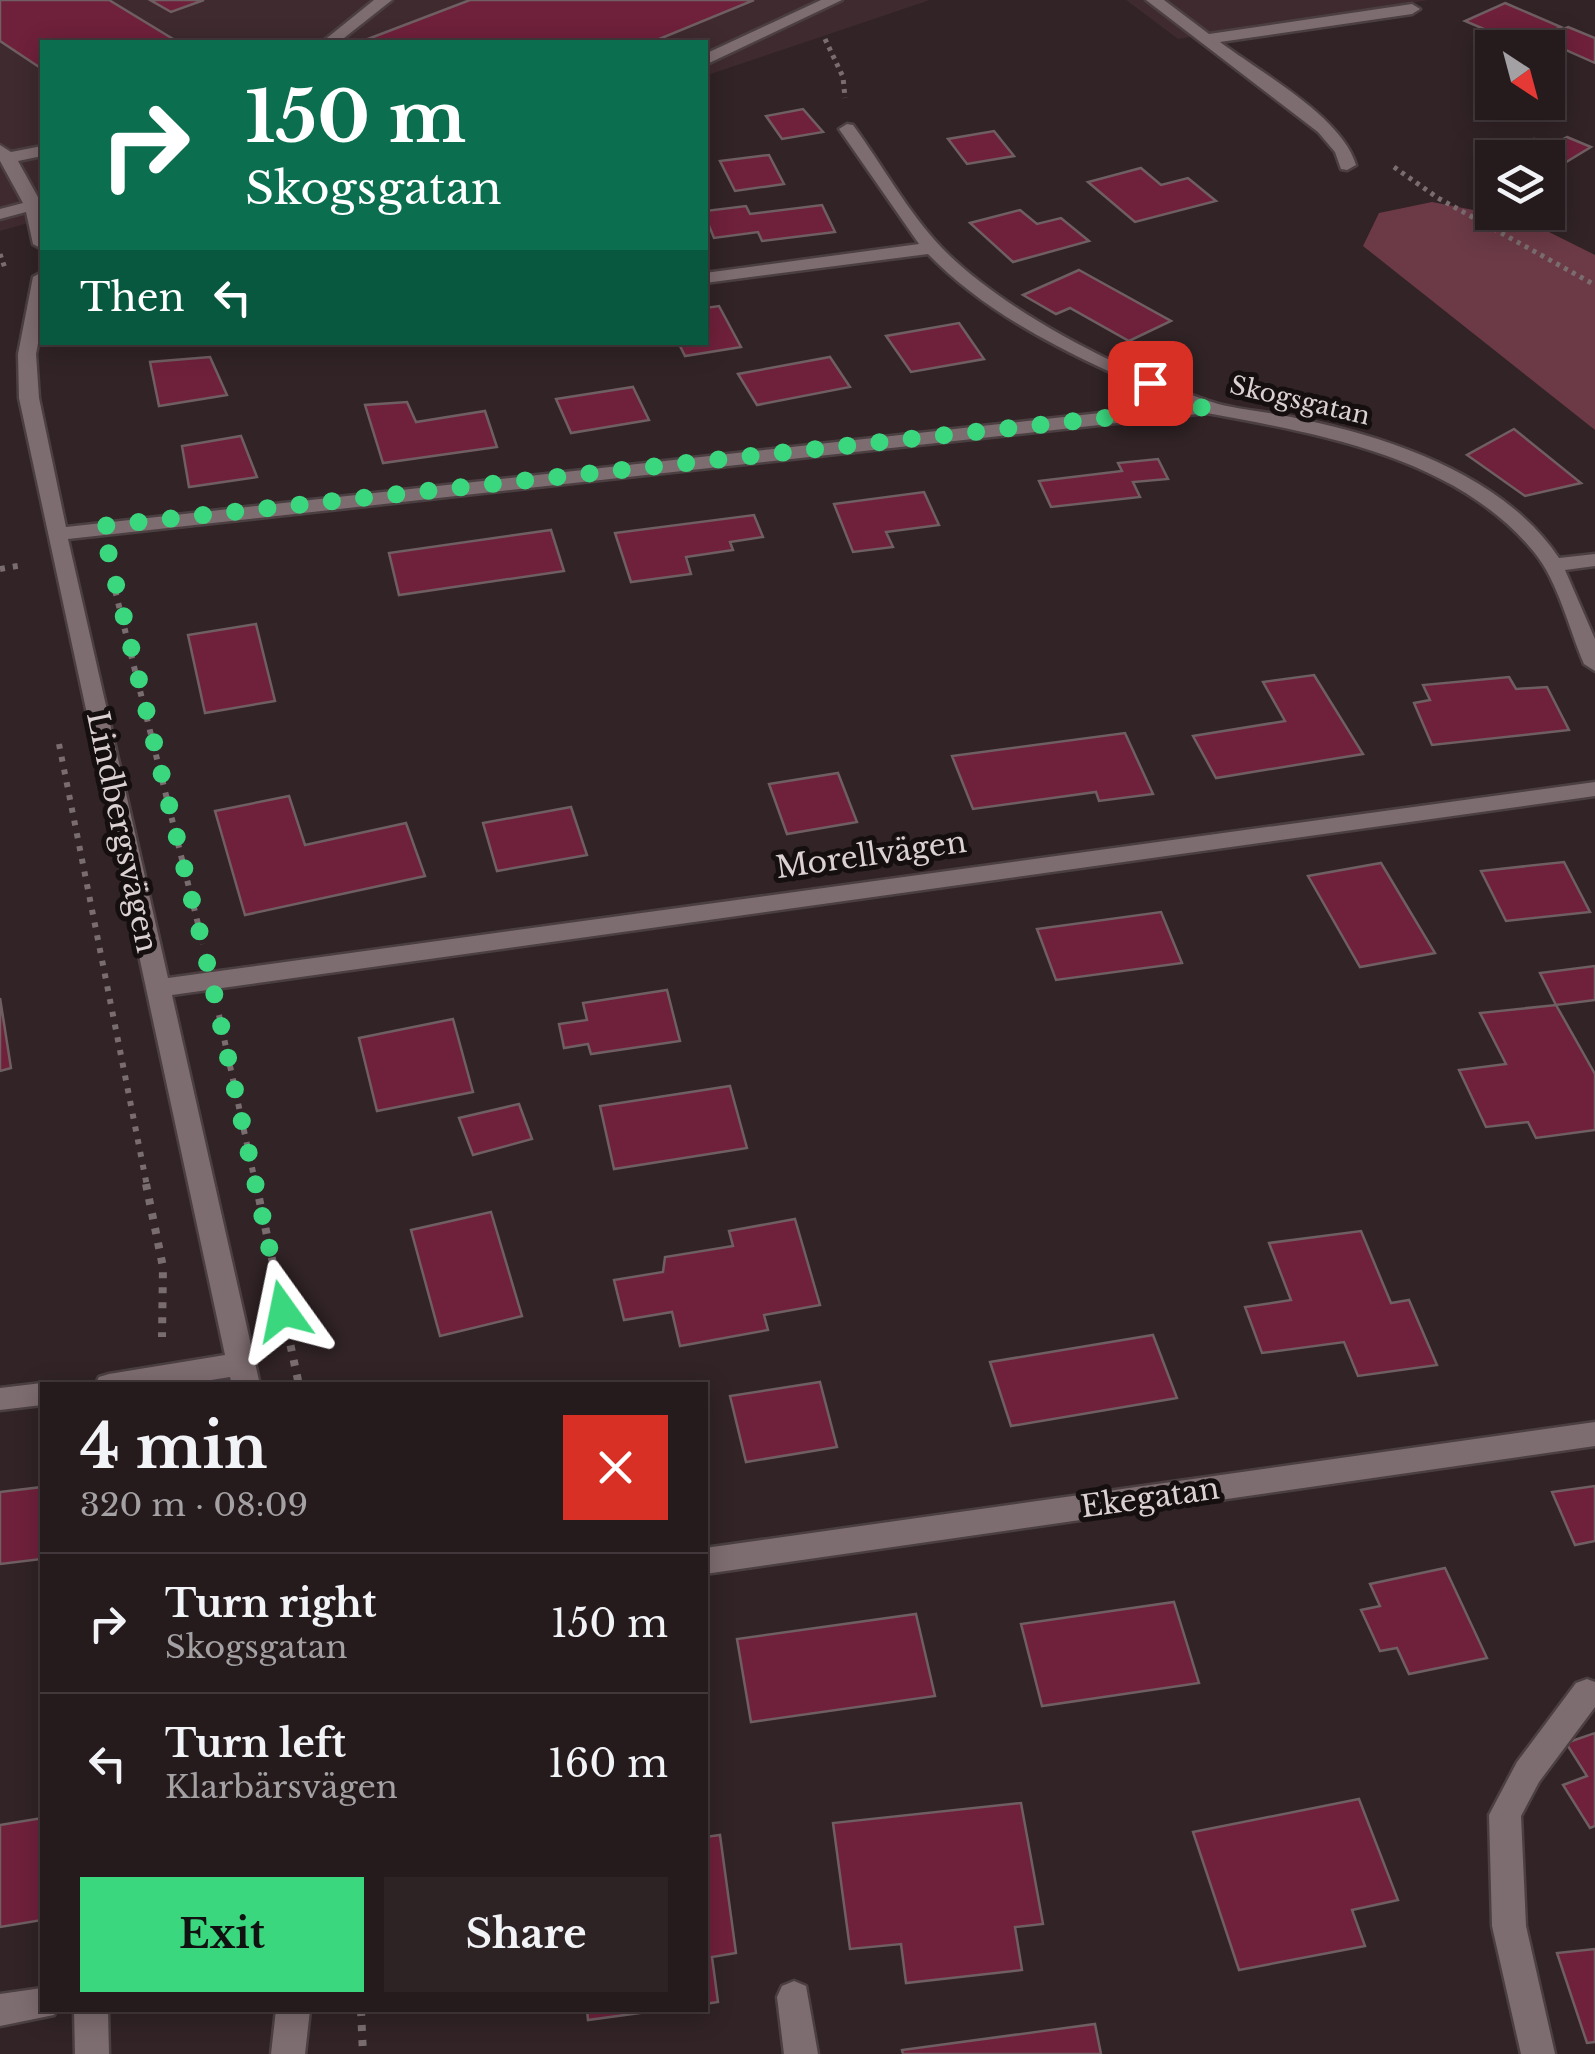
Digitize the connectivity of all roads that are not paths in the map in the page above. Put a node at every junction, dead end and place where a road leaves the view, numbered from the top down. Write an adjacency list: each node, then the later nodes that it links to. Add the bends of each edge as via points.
1 (384, 0): 8 (street)
2 (834, 0): 9 (street)
3 (1154, 0): 6 (street)
4 (1382, 0): 6 (street)
5 (1412, 9): 7 (street)
6 (1192, 28): 7 (street)
7 (1208, 39): 13 (street, via 1324,128 1343,150)
8 (333, 40)
9 (708, 59)
10 (848, 129): 16 (street)
11 (40, 151): 12 (street)
12 (4, 154): 14 (street)
13 (1346, 165)
14 (37, 204): 15 (street)
15 (0, 214)
16 (932, 248): 17 (street); 19 (street, via 1020,318)
17 (708, 278)
18 (40, 288): 20 (street, Lindbergsvägen, via 28,354 30,398)
19 (1206, 407): 20 (street, Skogsgatan); 22 (street, Skogsgatan, via 1345,435 1428,466 1500,508)
20 (59, 534): 25 (street, Lindbergsvägen)
21 (1595, 560): 22 (street)
22 (1553, 565): 23 (street, Skogsgatan)
23 (1595, 664)
24 (1595, 788): 25 (street, Morellvägen)
25 (156, 988): 26 (street, Lindbergsvägen)
26 (244, 1375): 27 (street)
27 (130, 1382)
28 (40, 1394): 29 (street)
29 (0, 1399)
30 (1595, 1434): 31 (street, Ekegatan)
31 (708, 1562)
32 (1587, 1692): 41 (street, via 1505,1814 1509,1926)
33 (794, 1997): 40 (street)
34 (40, 2004): 35 (street)
35 (0, 2010)
36 (91, 2012): 38 (street)
37 (293, 2012): 39 (street)
38 (92, 2054)
39 (288, 2054)
40 (802, 2054)
41 (1538, 2054)

